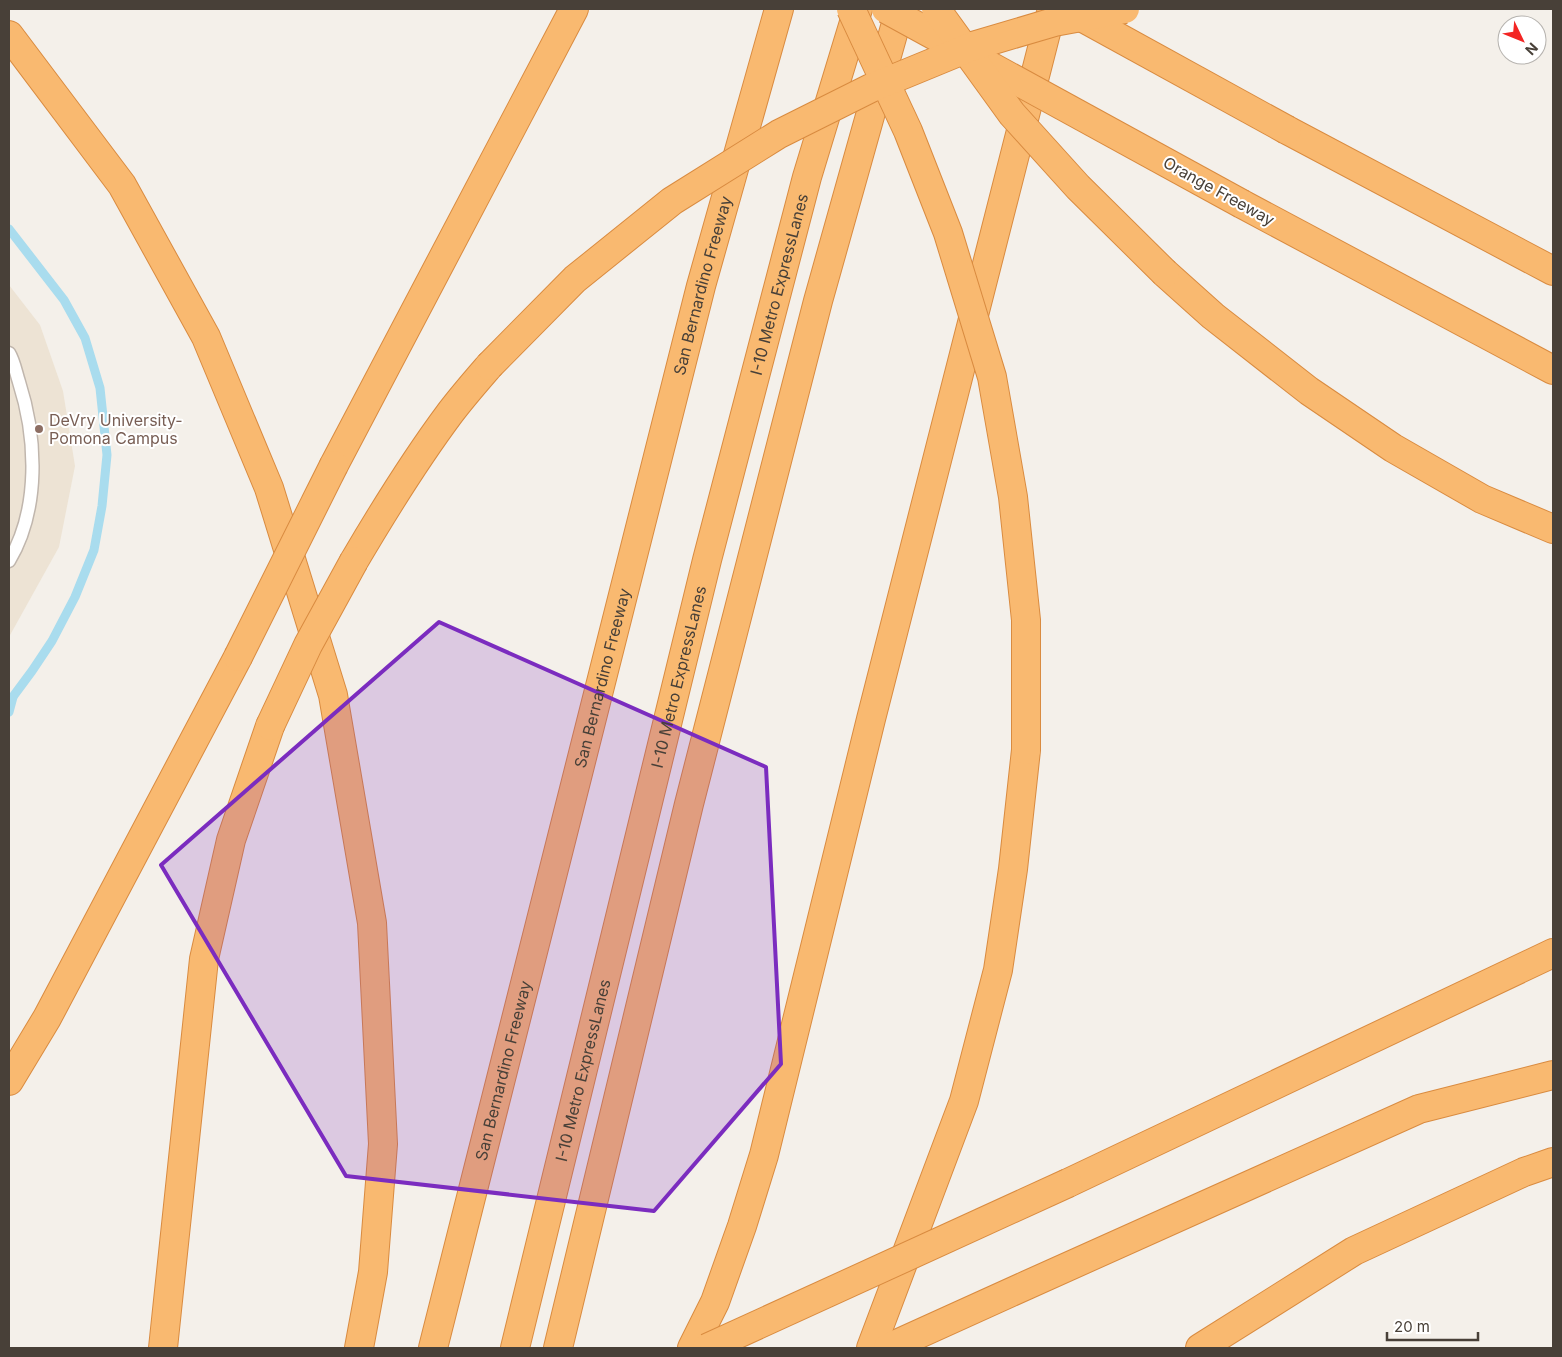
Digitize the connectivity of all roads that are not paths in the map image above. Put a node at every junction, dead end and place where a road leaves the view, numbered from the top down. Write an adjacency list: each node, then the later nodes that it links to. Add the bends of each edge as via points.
1 (574, 9): 20 (highway, bridge, via 334,465 238,657 47,1018)
2 (779, 9): 22 (highway, San Bernardino Freeway, via 698,296)
3 (851, 9): 31 (highway, bridge, via 908,131 948,233 992,377 1013,497 1026,620 1026,750 998,970 964,1101)
4 (858, 9): 27 (highway, I-10 Metro ExpressLanes, via 807,176 707,560)
5 (886, 9): 15 (highway, Orange Freeway, bridge)
6 (900, 9): 28 (highway, via 810,330 689,804)
7 (936, 9): 12 (highway, bridge)
8 (1052, 9): 29 (highway, via 764,1155 715,1302)
9 (1066, 9): 13 (highway, bridge)
10 (1125, 9): 12 (highway, bridge, via 1054,22)
11 (9, 35): 24 (highway, via 122,185 206,337 269,488 333,695 372,922 382,1134 373,1272)
12 (965, 49): 16 (highway, bridge, via 1012,114 1078,187 1213,316 1309,391 1393,448 1482,498); 23 (highway, bridge, via 871,88 779,134 672,202 575,279 489,366 450,412 383,511 308,645 270,726 231,840 204,959)
13 (1553, 271)
14 (9, 353): 17 (lane, via 25,399 34,455 30,505)
15 (1553, 370)
16 (1553, 529)
17 (9, 560)
18 (1553, 953): 30 (highway, bridge, via 1068,1183)
19 (1553, 1075): 32 (highway, via 1420,1109)
20 (9, 1081)
21 (1553, 1162): 33 (highway, via 1524,1172 1354,1251)
22 (440, 1322): 25 (highway, San Bernardino Freeway); 26 (highway)
23 (163, 1348)
24 (359, 1348)
25 (433, 1348)
26 (444, 1348)
27 (515, 1348)
28 (558, 1348)
29 (692, 1348)
30 (707, 1348)
31 (871, 1348)
32 (888, 1348)
33 (1200, 1348)

